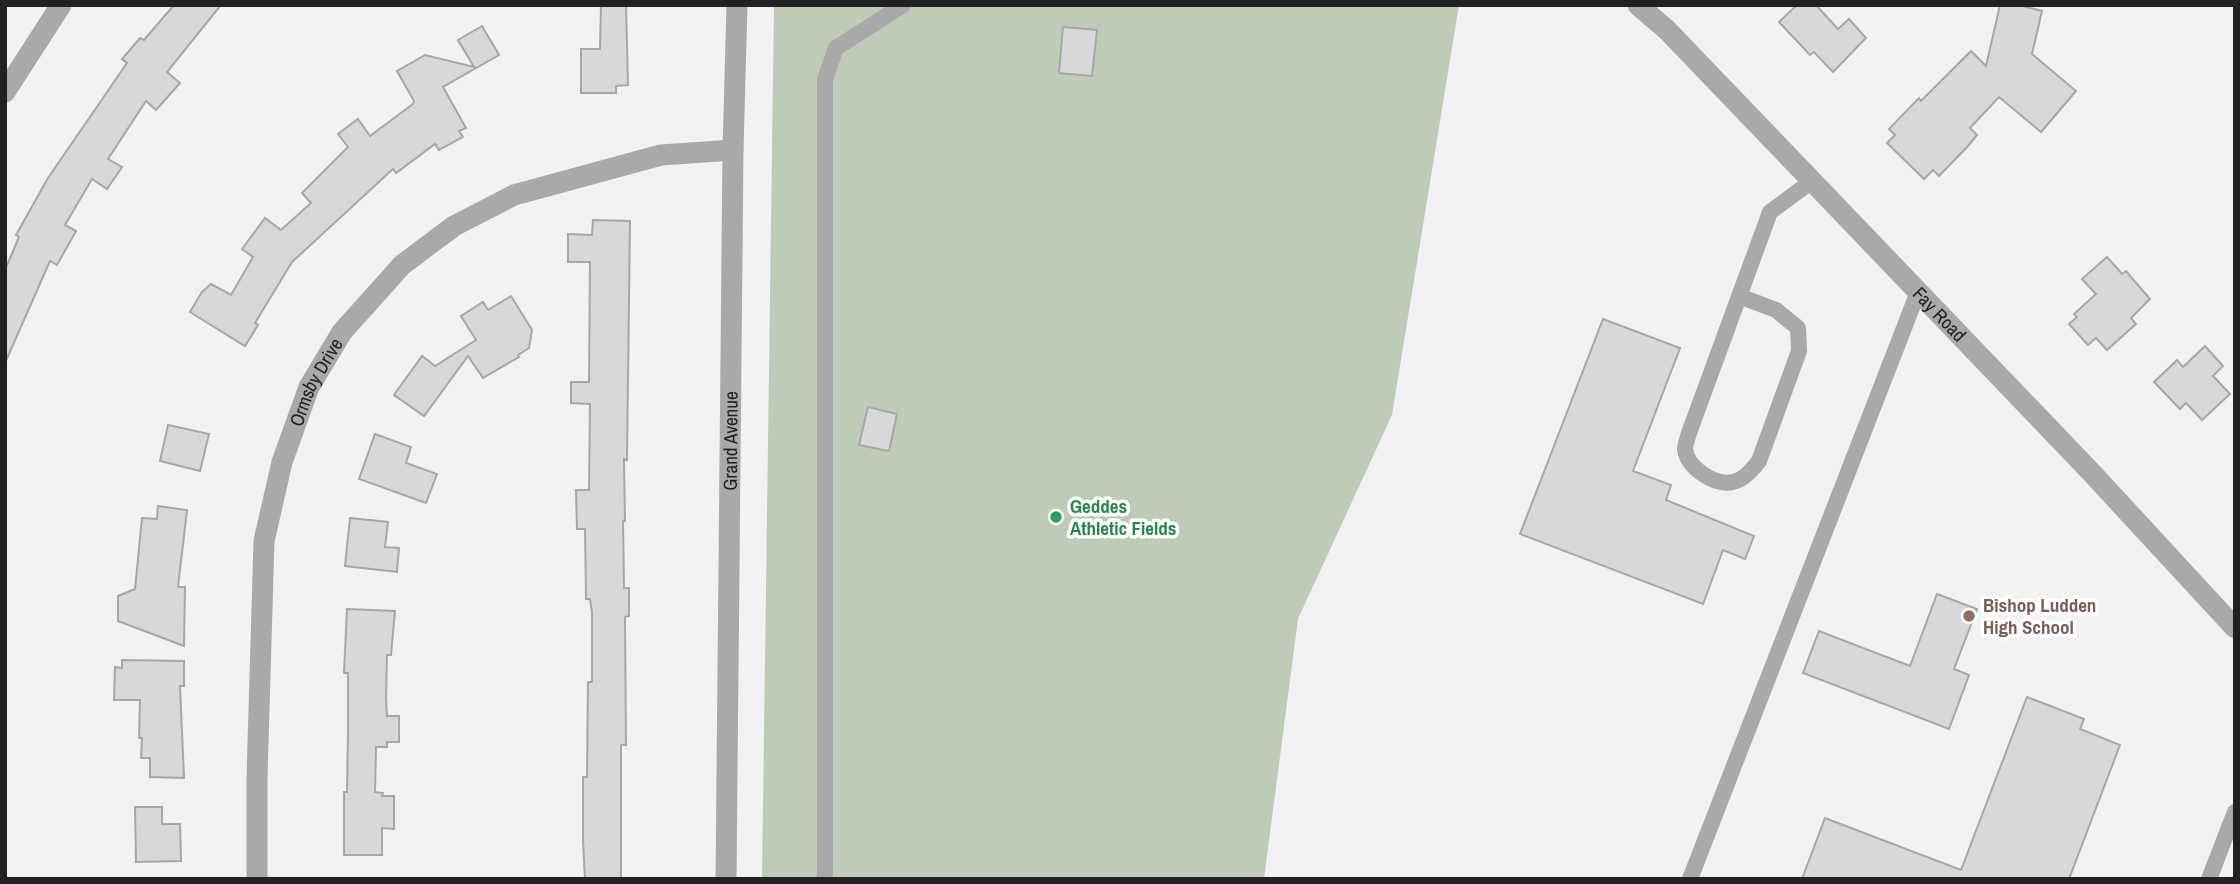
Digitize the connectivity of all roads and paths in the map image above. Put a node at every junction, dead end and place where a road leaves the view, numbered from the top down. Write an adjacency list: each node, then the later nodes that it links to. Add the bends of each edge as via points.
1 (61, 5): 5 (street)
2 (737, 5): 6 (street, Grand Avenue)
3 (903, 5): 14 (lane, via 836,48 825,79)
4 (1638, 5): 7 (street, Fay Road)
5 (5, 92)
6 (733, 150): 12 (street, Ormsby Drive, via 661,155 514,195 454,226 402,265 342,332 304,400 282,462 264,541); 13 (street, Grand Avenue)
7 (1812, 181): 8 (street, Fay Road); 9 (lane, via 1770,212)
8 (1918, 292): 10 (street, Fay Road); 15 (lane)
9 (1739, 296): 9 (lane, via 1685,449 1692,467 1717,481 1734,482 1759,461 1799,351 1798,328 1776,310)
10 (2235, 628)
11 (2235, 812): 16 (lane)
12 (257, 879)
13 (726, 879)
14 (825, 879)
15 (1690, 879)
16 (2208, 879)

